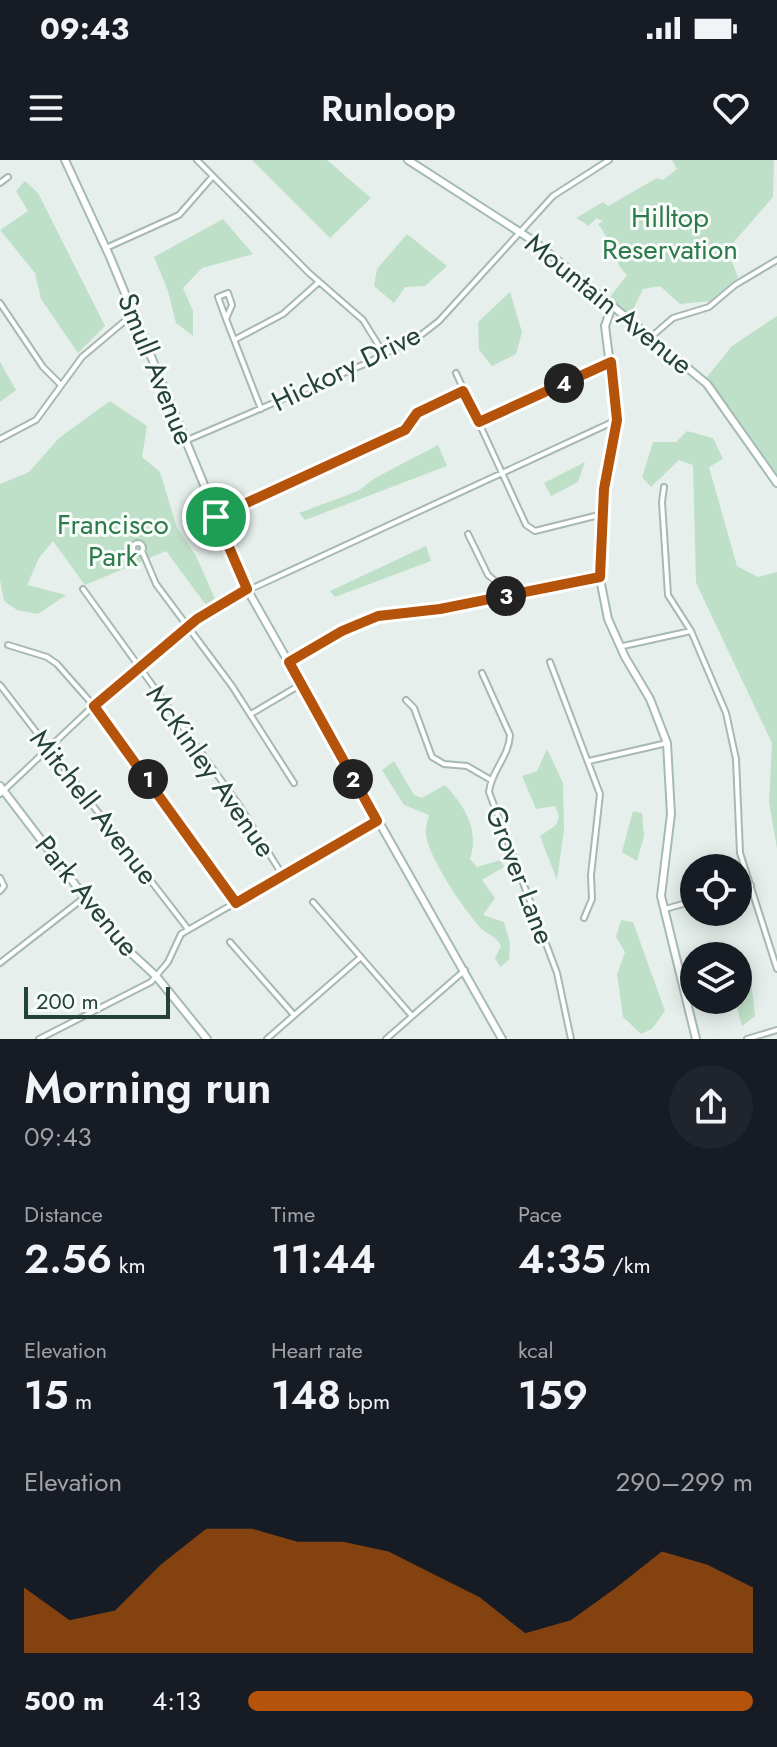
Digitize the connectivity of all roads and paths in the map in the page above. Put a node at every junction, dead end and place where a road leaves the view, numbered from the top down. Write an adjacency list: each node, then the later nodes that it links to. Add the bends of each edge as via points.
1 (65, 160): 9 (street, Smull Avenue)
2 (197, 160): 5 (street)
3 (408, 160): 8 (street, Mountain Avenue)
4 (609, 160): 8 (street, Hickory Drive, via 553,196)
5 (213, 176): 9 (street, via 179,215); 11 (street)
6 (8, 177): 7 (street)
7 (0, 183)
8 (521, 232): 13 (street, Mountain Avenue); 18 (street, Hickory Drive, via 439,321)
9 (106, 248): 14 (street, Smull Avenue)
10 (777, 260): 17 (street, via 709,307 673,318)
11 (319, 282): 16 (street, via 283,314); 18 (street, via 370,328)
12 (0, 303): 21 (street)
13 (612, 306): 17 (street, Mountain Avenue); 19 (street, via 605,326)
14 (133, 314): 21 (street, via 82,357); 27 (street, Smull Avenue)
15 (226, 319): 15 (street, via 232,305 228,293 218,297); 16 (street)
16 (236, 339): 23 (street)
17 (649, 339): 29 (street, Mountain Avenue, via 713,391)
18 (384, 354): 23 (street, Hickory Drive)
19 (611, 362): 24 (street); 25 (street)
20 (456, 373): 22 (street)
21 (61, 385): 26 (street, via 36,420)
22 (463, 391): 25 (street); 32 (street, via 417,413 405,430)
23 (261, 409): 27 (street, Hickory Drive)
24 (617, 420): 28 (street); 31 (street)
25 (479, 422): 28 (street)
26 (0, 439)
27 (185, 441): 32 (street, Smull Avenue)
28 (501, 473): 31 (street, via 526,525 535,531); 37 (street)
29 (777, 483)
30 (664, 487): 40 (street, via 668,595)
31 (603, 514): 35 (street)
32 (216, 517): 37 (street, Smull Avenue)
33 (468, 534): 38 (street, via 488,575)
34 (142, 551): 39 (street, via 156,584)
35 (600, 577): 38 (street); 42 (street, via 608,619)
36 (83, 589): 45 (street, McKinley Avenue)
37 (247, 589): 39 (street); 43 (street, Smull Avenue)
38 (512, 595): 43 (street, via 378,616)
39 (187, 626): 45 (street); 51 (street)
40 (691, 631): 42 (street); 59 (street, via 713,676 732,736)
41 (8, 645): 50 (street, via 47,657)
42 (623, 646): 52 (street)
43 (289, 662): 48 (street, Smull Avenue)
44 (550, 662): 54 (street)
45 (138, 666): 50 (street); 60 (street, McKinley Avenue, via 239,805)
46 (482, 673): 55 (street, Grover Lane, via 510,735 506,755)
47 (0, 685): 53 (street, Mitchell Avenue)
48 (300, 685): 51 (street); 58 (street, Smull Avenue)
49 (406, 700): 55 (street, via 432,757 467,766)
50 (94, 706): 53 (street); 66 (street)
51 (250, 715): 56 (street)
52 (667, 743): 54 (street); 68 (street, via 672,790 660,884)
53 (49, 748): 57 (street); 70 (street, Mitchell Avenue)
54 (589, 761): 69 (street, via 601,806 592,899)
55 (491, 780): 85 (street, Grover Lane, via 491,800 557,973)
56 (294, 783)
57 (1, 790): 64 (street, Park Avenue)
58 (377, 821): 60 (street); 75 (street, Smull Avenue)
59 (740, 854)
60 (283, 876): 66 (street)
61 (0, 878): 63 (street)
62 (752, 888): 74 (street)
63 (0, 891)
64 (85, 897): 73 (street); 76 (street, Park Avenue, via 122,945)
65 (313, 902): 72 (street)
66 (236, 903): 70 (street)
67 (680, 905): 68 (street)
68 (665, 909): 86 (street)
69 (584, 918)
70 (188, 929): 76 (street, via 176,939 170,959)
71 (230, 942): 77 (street)
72 (361, 957): 77 (street); 78 (street)
73 (0, 963)
74 (777, 969)
75 (465, 970): 78 (street); 84 (street, Smull Avenue)
76 (156, 976): 80 (street); 81 (street, Park Avenue)
77 (294, 1015): 82 (street)
78 (412, 1016): 83 (street)
79 (777, 1030): 87 (street)
80 (39, 1039)
81 (207, 1039)
82 (267, 1039)
83 (386, 1039)
84 (502, 1039)
85 (571, 1039)
86 (696, 1039)
87 (747, 1039)

